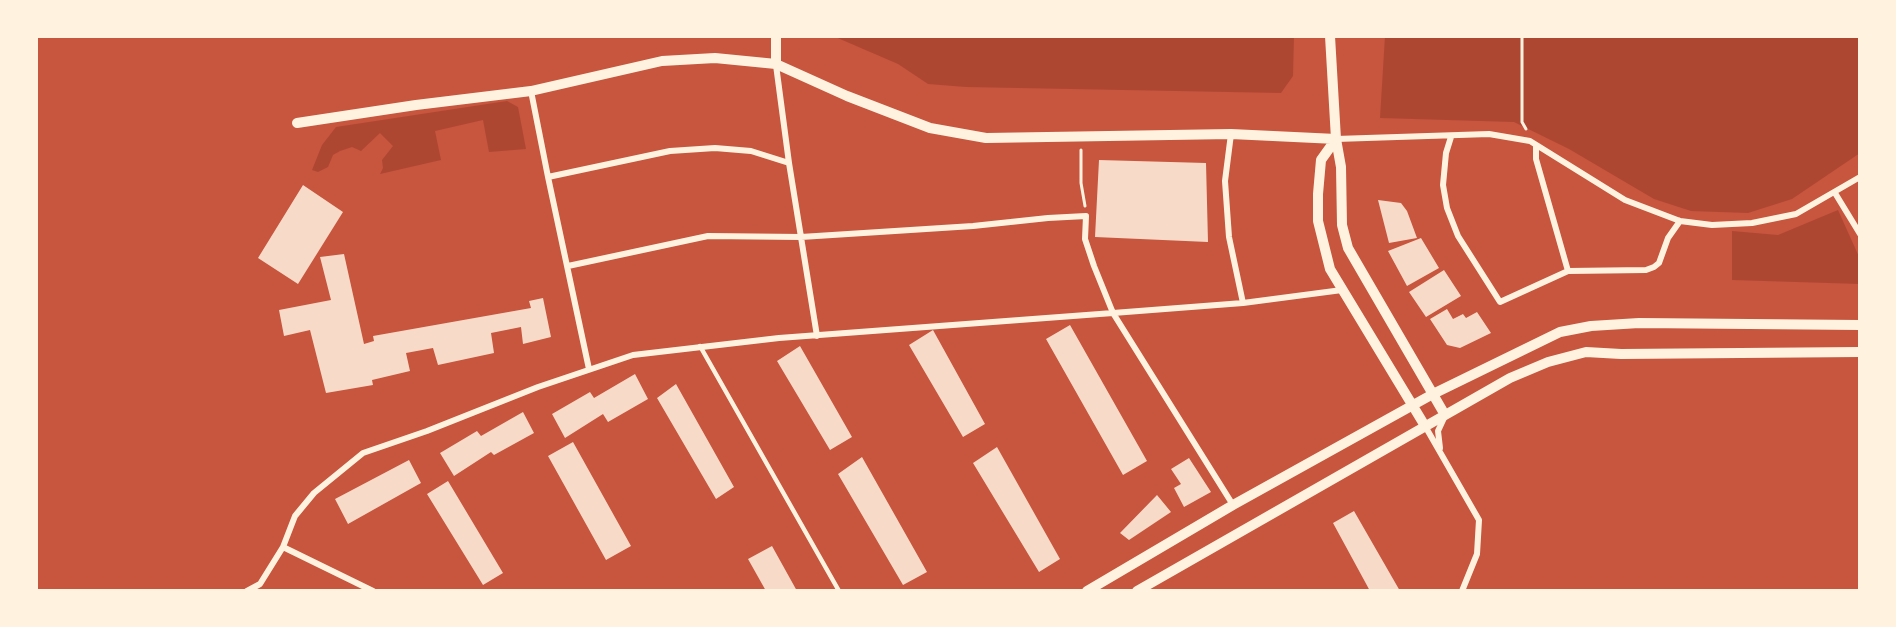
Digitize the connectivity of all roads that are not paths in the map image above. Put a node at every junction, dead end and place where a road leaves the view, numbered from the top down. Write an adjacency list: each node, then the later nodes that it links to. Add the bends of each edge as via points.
1 (776, 36): 3 (street)
2 (1330, 36): 8 (street)
3 (776, 64): 4 (street, via 715,58 662,61); 6 (street, via 930,128 986,138); 10 (street)
4 (531, 91): 5 (street); 11 (street)
5 (297, 123)
6 (1231, 134): 8 (street); 20 (street, via 1225,181 1229,237)
7 (1451, 137): 8 (street); 9 (street, via 1489,134); 18 (street, via 1443,185 1447,208 1458,236 1500,302)
8 (1336, 139): 19 (street, via 1321,160 1318,221 1330,269); 27 (street, via 1341,167 1342,225 1348,248)
9 (1536, 145): 14 (street, via 1625,200); 18 (street, via 1536,159)
10 (789, 163): 11 (street, via 751,152 715,148 670,151); 16 (street)
11 (548, 177): 17 (street)
12 (1860, 177): 13 (street)
13 (1835, 193): 14 (street, via 1796,214 1752,223 1712,225); 15 (street)
14 (1680, 220): 18 (street, via 1654,267)
15 (1860, 234)
16 (801, 237): 17 (street, via 708,236); 21 (street, via 1086,216 1085,238); 23 (street)
17 (568, 266): 26 (street)
18 (1568, 271)
19 (1342, 290): 20 (street); 28 (street)
20 (1243, 303): 21 (street)
21 (1113, 313): 23 (street); 32 (street)
22 (1860, 325): 27 (street, via 1591,326 1560,332)
23 (817, 336): 24 (street)
24 (700, 346): 26 (street, via 633,355); 36 (lane)
25 (1860, 352): 29 (street, via 1586,352 1509,378)
26 (589, 369): 33 (street, via 363,453 314,493 294,516)
27 (1433, 394): 28 (street); 29 (street)
28 (1413, 406): 30 (street); 32 (street)
29 (1445, 415): 30 (street); 31 (street, via 1438,430)
30 (1425, 426): 31 (street); 38 (street)
31 (1440, 452): 39 (street, via 1479,520 1477,554)
32 (1233, 505): 37 (street)
33 (283, 547): 34 (street, via 261,584); 35 (street)
34 (247, 591)
35 (373, 591)
36 (839, 591)
37 (1087, 591)
38 (1137, 591)
39 (1462, 591)

